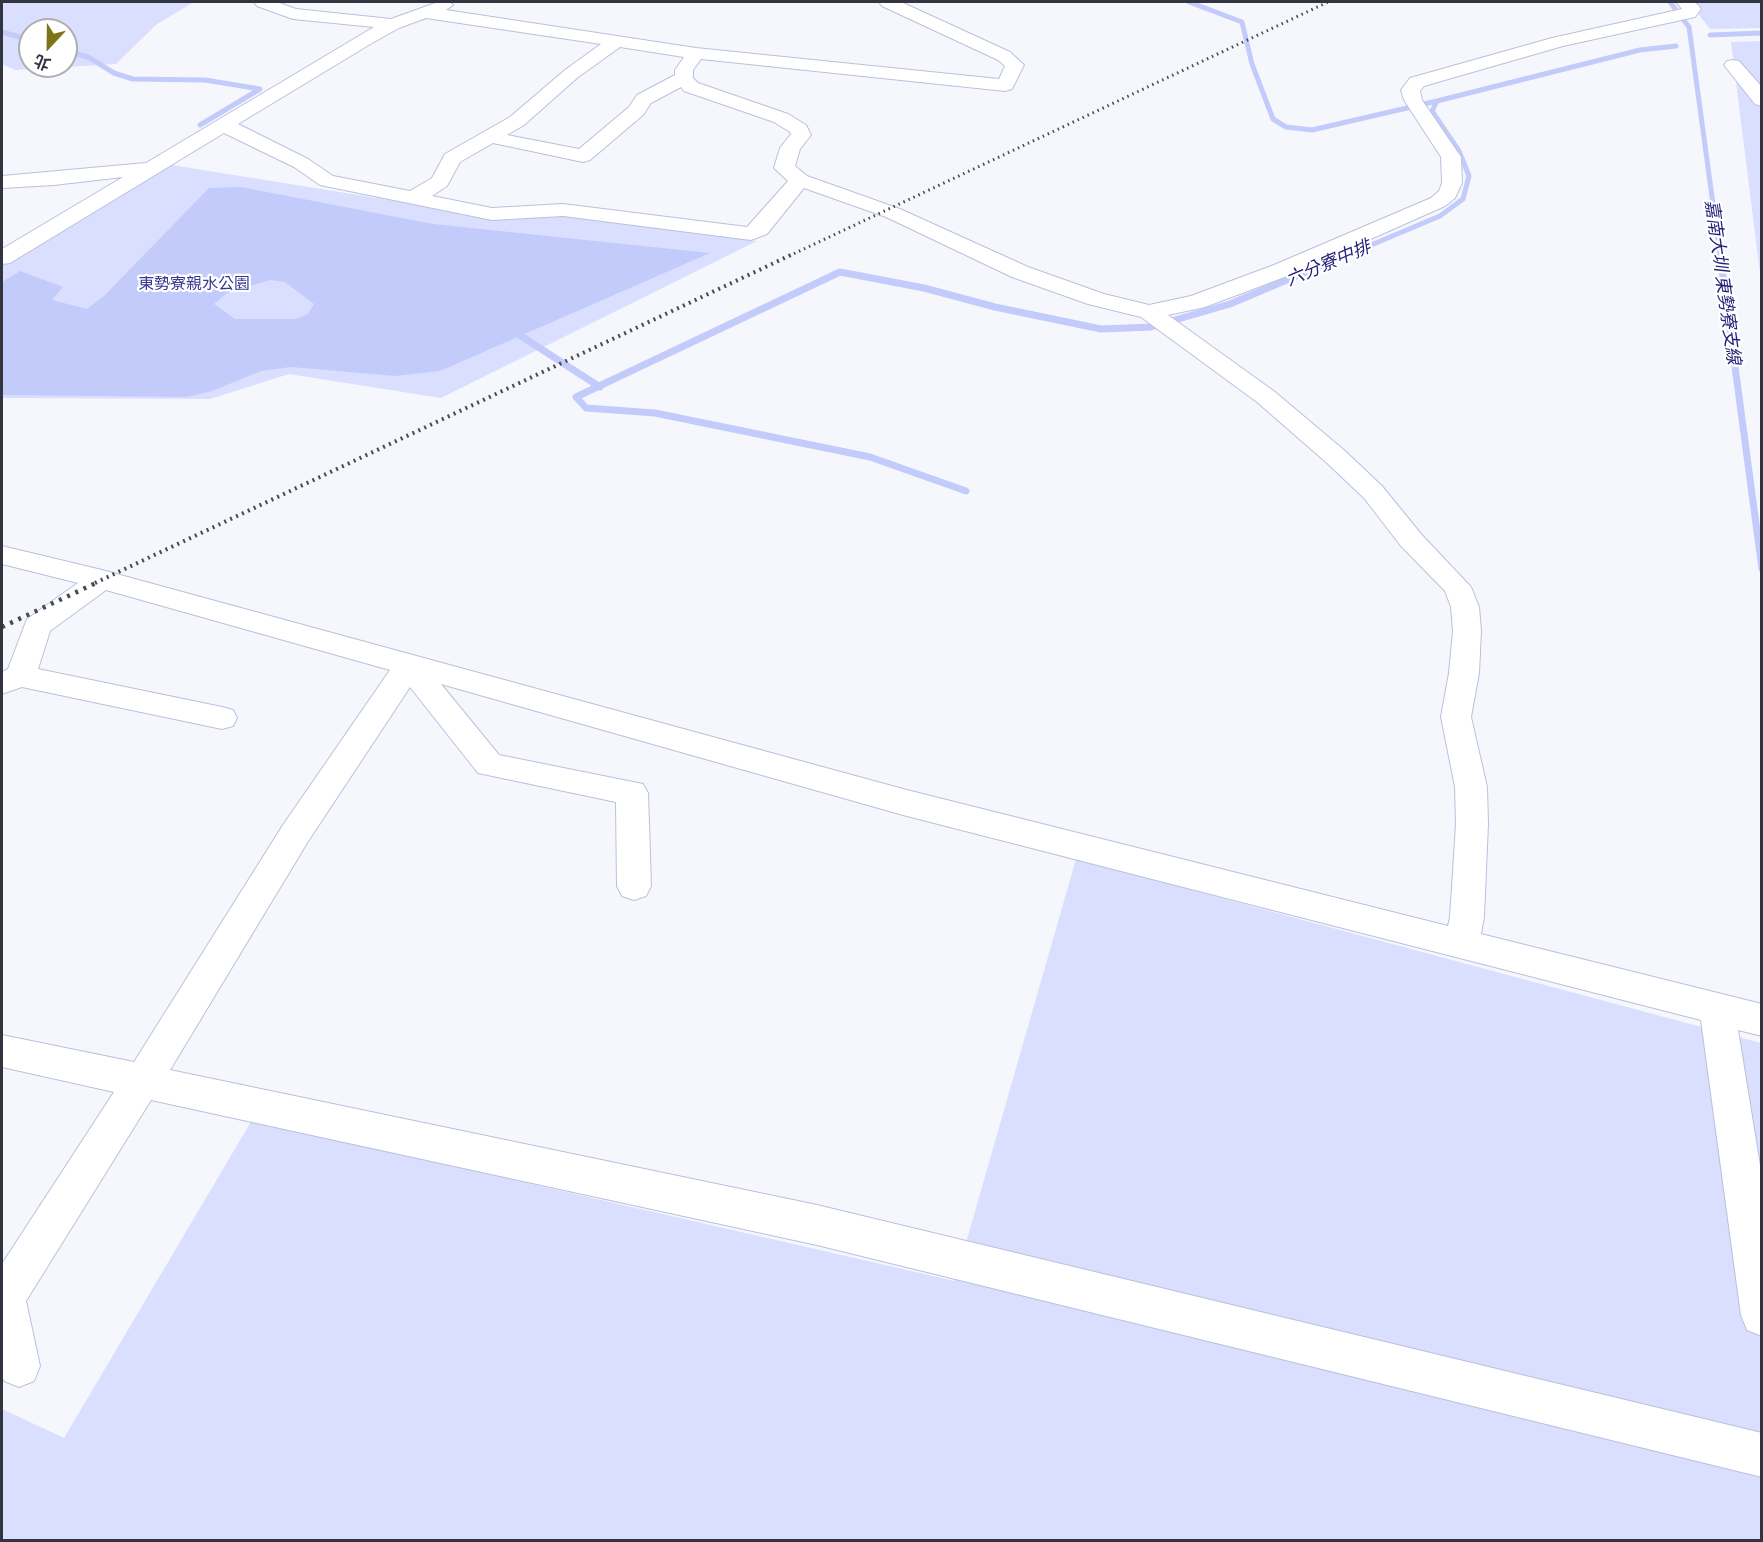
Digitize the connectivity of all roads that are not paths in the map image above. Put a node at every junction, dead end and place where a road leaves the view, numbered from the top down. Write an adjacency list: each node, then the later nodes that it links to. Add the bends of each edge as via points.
1 (263, 2): 6 (street, via 293,14)
2 (453, 2): 5 (street)
3 (888, 2): 8 (street, via 1004,56 1015,65 1005,85)
4 (1684, 2): 19 (street, via 1692,9 1689,13 1558,42 1417,82 1410,90 1416,105 1451,157 1452,183 1448,194 1438,202 1282,270)
5 (424, 12): 6 (street); 7 (street)
6 (393, 24): 12 (street)
7 (617, 41): 8 (street); 17 (street, via 517,121 452,158 440,183)
8 (696, 52): 10 (street, via 686,65)
9 (1733, 65): 11 (street)
10 (684, 78): 13 (street, via 644,99 636,111 583,156); 15 (street, via 691,87 781,118 799,129 801,135 790,148 784,168)
11 (1761, 100)
12 (225, 125): 14 (street); 17 (street, via 301,163 327,181)
13 (500, 140)
14 (156, 166): 16 (street); 18 (street)
15 (800, 180): 17 (street, via 751,234 563,210 502,215); 19 (street, via 893,213 1020,272)
16 (2, 182)
17 (414, 198)
18 (2, 258)
19 (1158, 319): 26 (street, via 1266,397 1336,457 1373,492 1411,540 1457,587 1465,607 1467,631 1456,717 1471,787 1472,824 1467,917)
20 (2, 555): 21 (street)
21 (102, 579): 22 (street); 23 (street, via 38,626)
22 (409, 665): 25 (street, via 489,765 632,793); 26 (street, via 903,802); 30 (street, via 295,834)
23 (11, 680): 24 (street)
24 (222, 718)
25 (634, 886)
26 (1461, 944): 27 (street)
27 (1717, 1009): 28 (street); 31 (street)
28 (1761, 1020)
29 (2, 1051): 30 (street)
30 (142, 1082): 32 (street, via 4,1297); 33 (street, via 817,1225)
31 (1761, 1315)
32 (19, 1366)
33 (1761, 1455)

